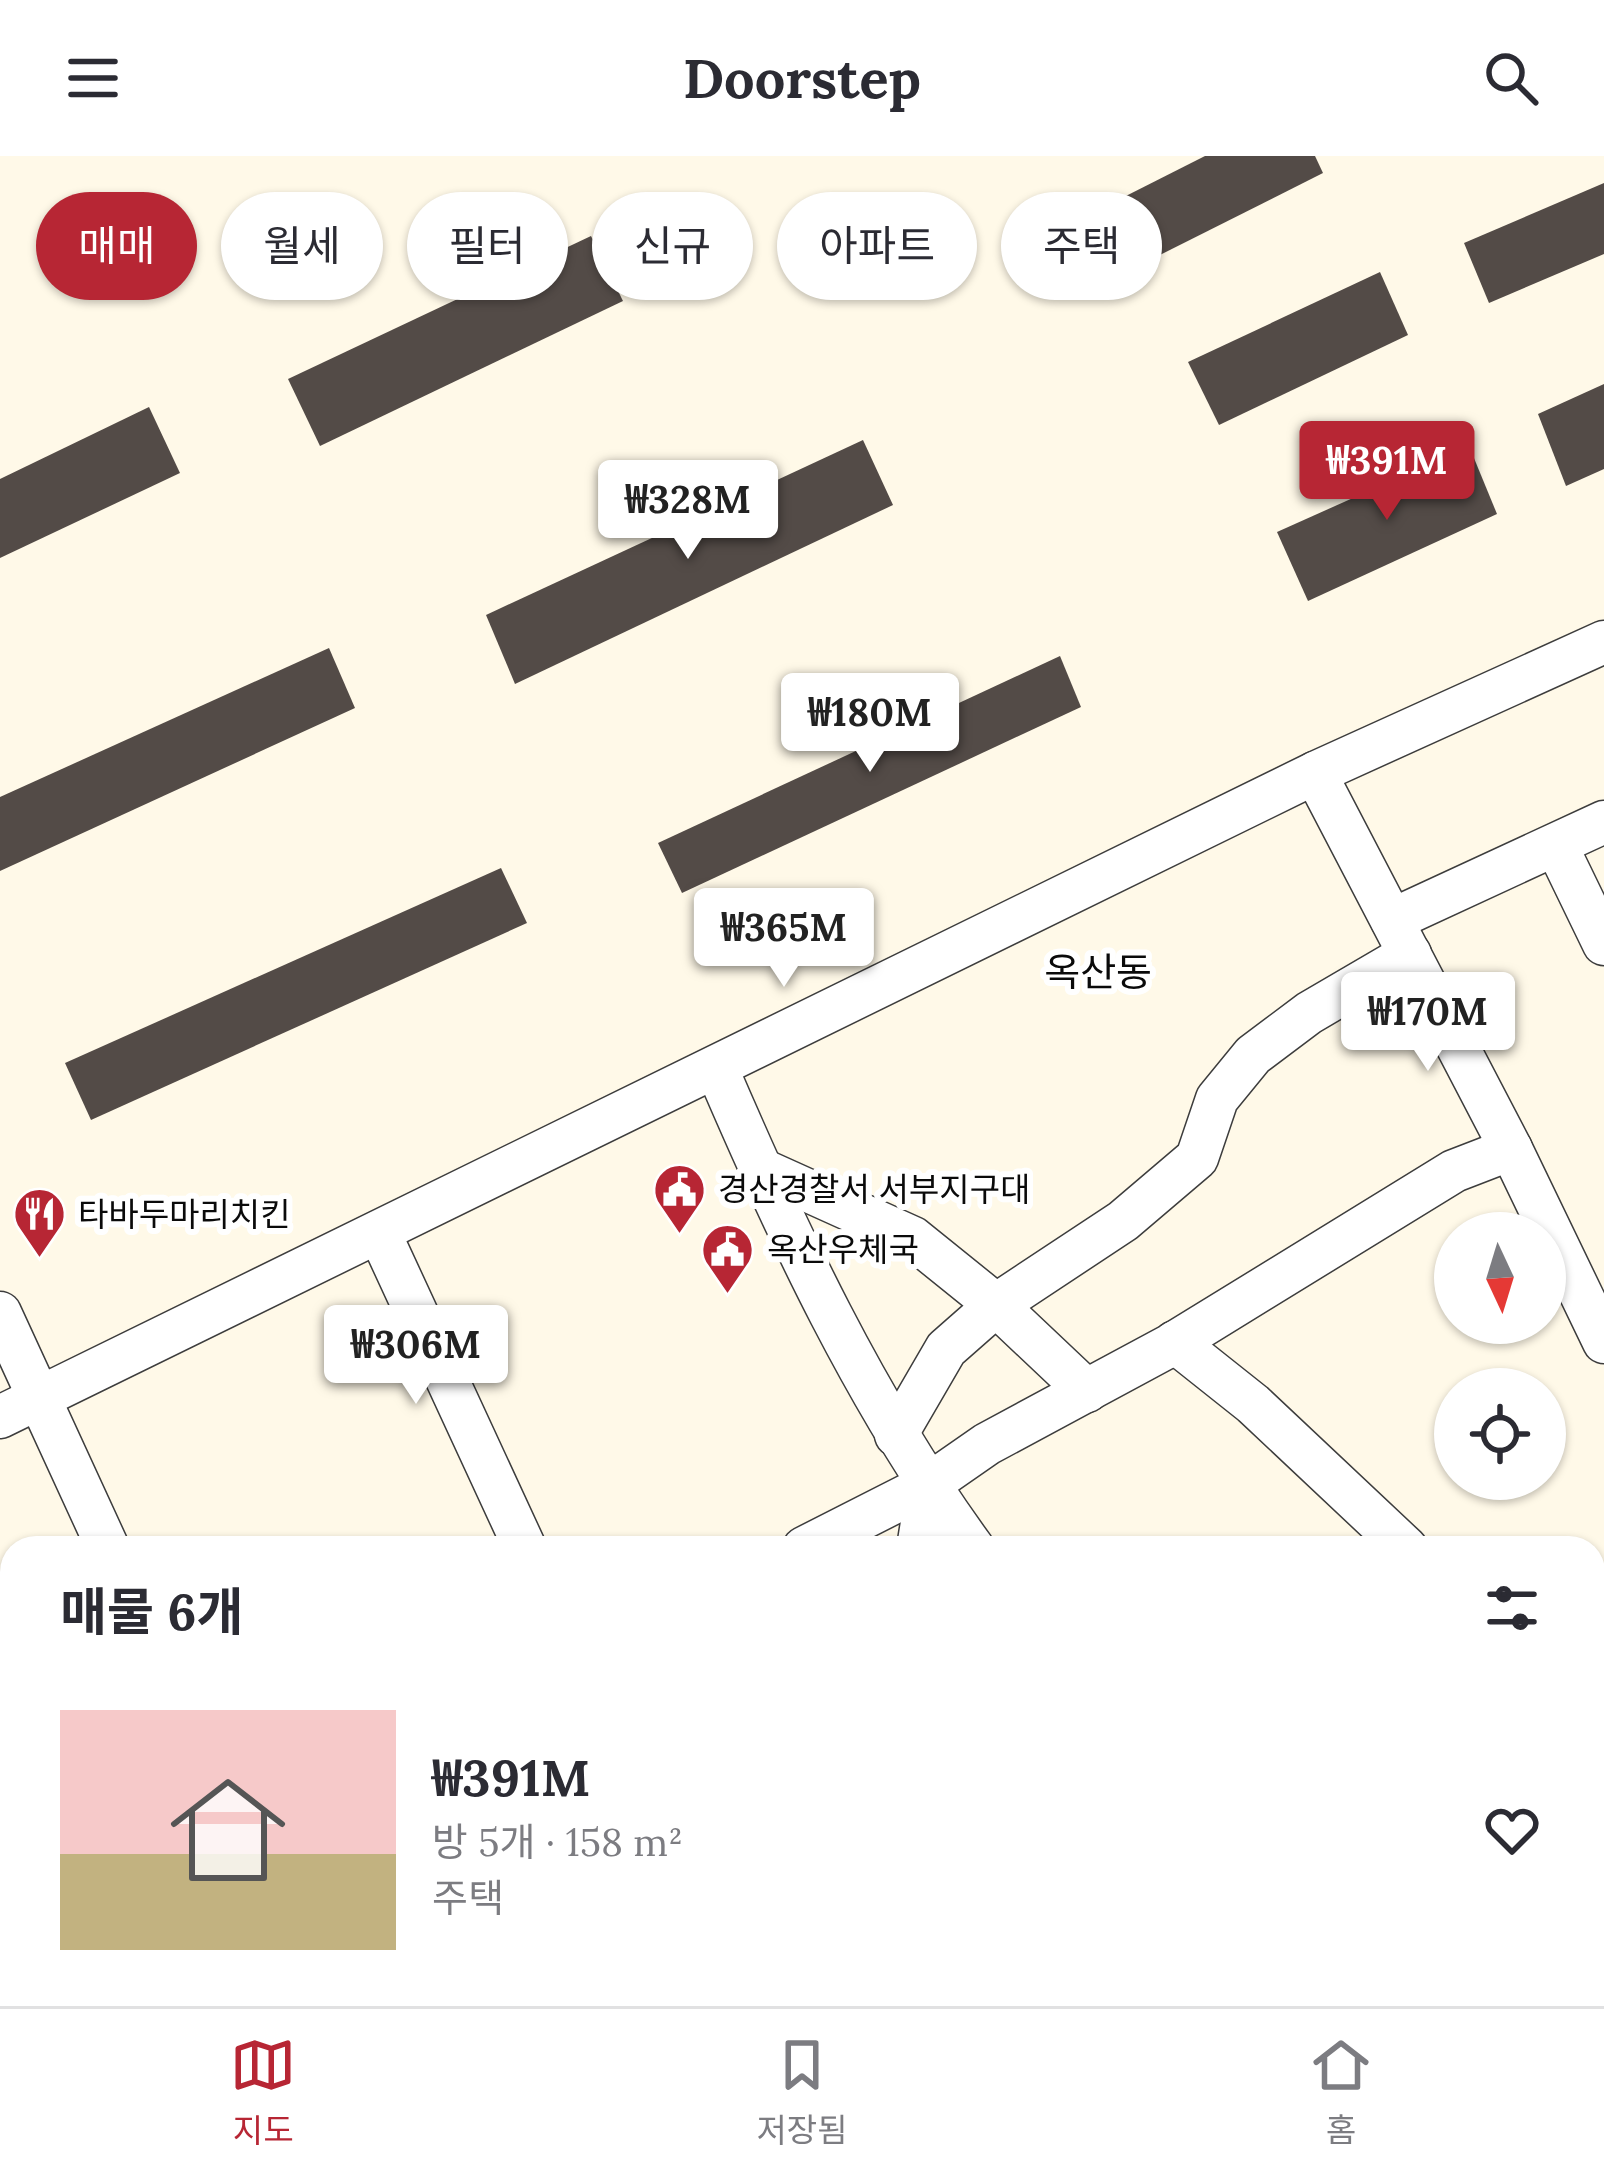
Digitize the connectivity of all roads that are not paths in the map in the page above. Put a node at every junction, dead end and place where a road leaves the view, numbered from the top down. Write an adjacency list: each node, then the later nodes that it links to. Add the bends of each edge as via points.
1 (1604, 642): 2 (street)
2 (1316, 773): 5 (street); 7 (street)
3 (1604, 822): 4 (street)
4 (1556, 844): 5 (street); 6 (street)
5 (1401, 937): 8 (street); 11 (street, via 1253,1055 1217,1099 1197,1158 1123,1221)
6 (1604, 944)
7 (716, 1067): 9 (street); 10 (street)
8 (1511, 1149): 13 (street, via 1454,1172); 14 (street)
9 (760, 1169): 11 (street, via 913,1238); 18 (street)
10 (379, 1232): 16 (street); 21 (street)
11 (996, 1305): 15 (street); 18 (street, via 946,1349)
12 (0, 1313): 16 (street)
13 (1175, 1342): 15 (street); 25 (street)
14 (1604, 1342)
15 (1087, 1391): 19 (street)
16 (39, 1399): 17 (street); 20 (street)
17 (0, 1417)
18 (896, 1435): 19 (street)
19 (928, 1485): 22 (street); 23 (street); 24 (street)
20 (102, 1536)
21 (519, 1536)
22 (828, 1536)
23 (920, 1536)
24 (965, 1536)
25 (1393, 1536)

